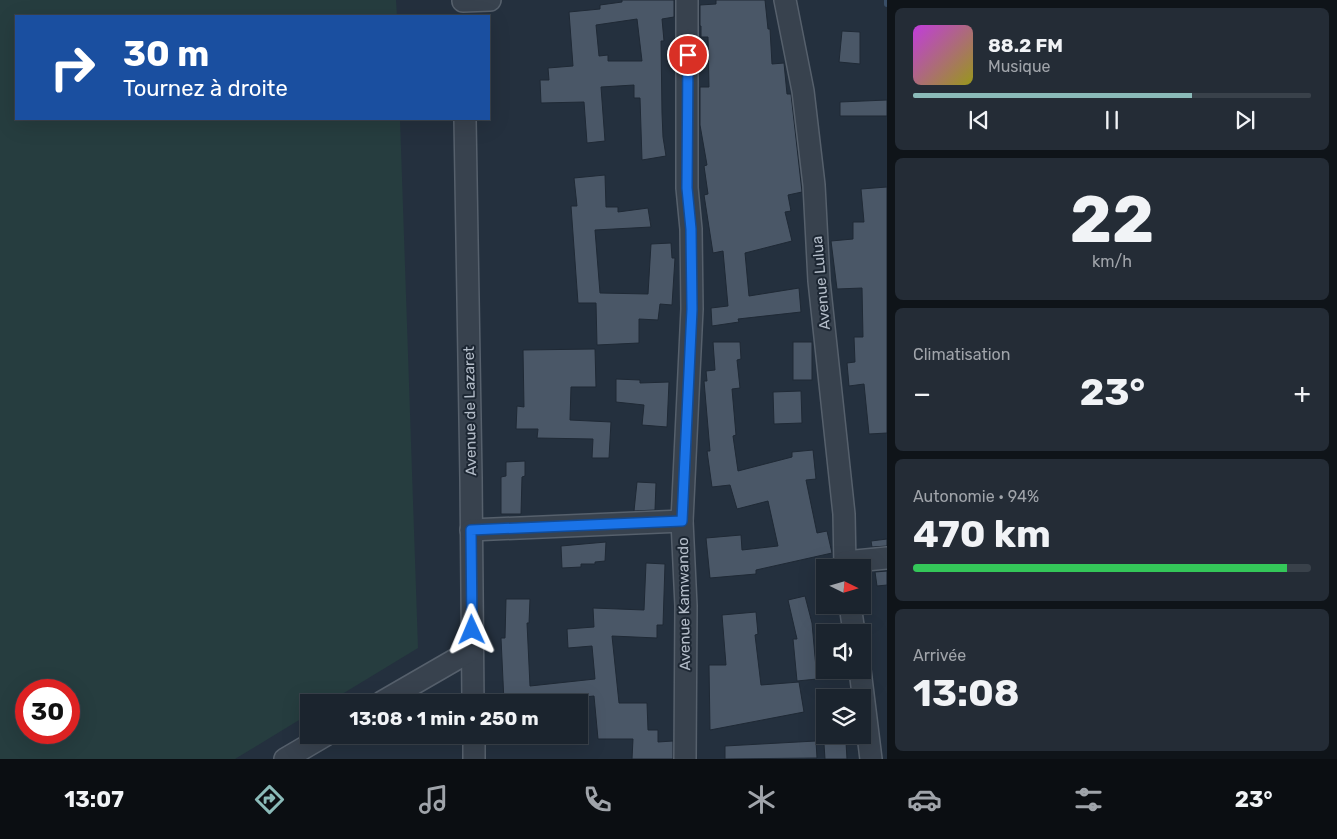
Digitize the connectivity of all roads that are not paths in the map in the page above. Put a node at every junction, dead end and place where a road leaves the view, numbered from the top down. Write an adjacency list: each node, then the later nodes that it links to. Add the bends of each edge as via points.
1 (490, 0): 4 (street)
2 (687, 0): 6 (street, Avenue Kamwando, via 687,188 692,309)
3 (785, 0): 9 (street, Avenue Lulua, via 803,91 814,185 819,281 844,514)
4 (463, 6)
5 (465, 120): 7 (street, Avenue de Lazaret)
6 (682, 521): 7 (street); 19 (street, Avenue Kamwando, via 686,606)
7 (471, 530): 11 (street, Avenue de Lazaret)
8 (887, 558): 10 (street)
9 (845, 559)
10 (871, 561)
11 (472, 650): 13 (street); 14 (street, Avenue de Lazaret)
12 (861, 679): 20 (street)
13 (396, 694)
14 (473, 694)
15 (311, 744): 17 (street)
16 (474, 744): 18 (street)
17 (285, 759)
18 (474, 759)
19 (685, 759)
20 (871, 759)

